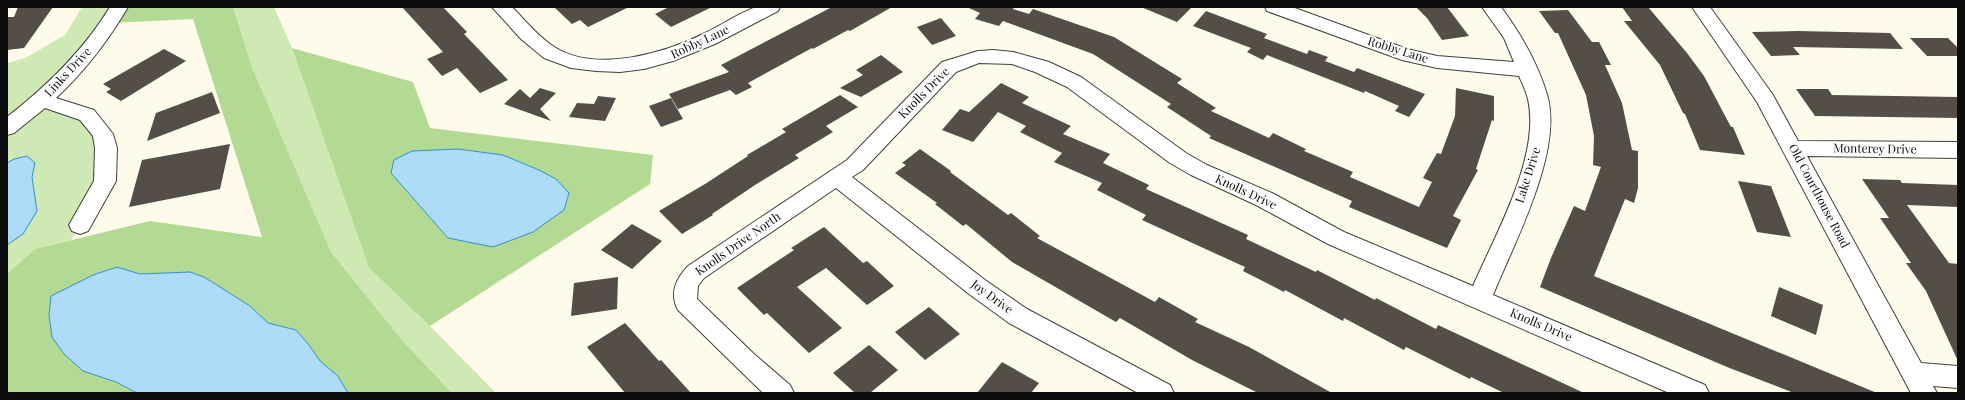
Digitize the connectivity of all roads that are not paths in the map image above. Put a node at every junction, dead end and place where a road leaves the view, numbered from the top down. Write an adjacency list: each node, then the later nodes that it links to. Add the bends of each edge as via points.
1 (119, 7): 8 (street, Links Drive, via 110,24 76,66)
2 (501, 7): 3 (street, Robby Lane, via 544,49 557,57 583,64 612,66 633,65 665,58 691,48)
3 (771, 7)
4 (1274, 7): 7 (street, Robby Lane, via 1422,59)
5 (1491, 7): 7 (street, Lake Drive, via 1513,37)
6 (1701, 7): 10 (street, Old Courthouse Road, via 1766,100)
7 (1527, 70): 14 (street, Lake Drive, via 1538,99 1538,150 1527,187)
8 (41, 100): 9 (street, Links Drive); 13 (street, via 87,115 103,134 106,148 105,180)
9 (7, 128)
10 (1793, 148): 11 (street, Monterey Drive); 16 (street, Old Courthouse Road)
11 (1958, 150)
12 (837, 177): 14 (street, Knolls Drive, via 855,165 949,68 978,57 1013,58 1042,67 1074,82 1178,158 1199,170 1264,199 1336,238); 17 (street, Knolls Drive North, via 696,272 687,282 684,296 686,303); 18 (street, Joy Drive, via 1018,316)
13 (80, 225)
14 (1479, 299): 19 (street, Knolls Drive)
15 (1958, 377): 16 (street)
16 (1918, 383)
17 (781, 393)
18 (1161, 393)
19 (1696, 393)

